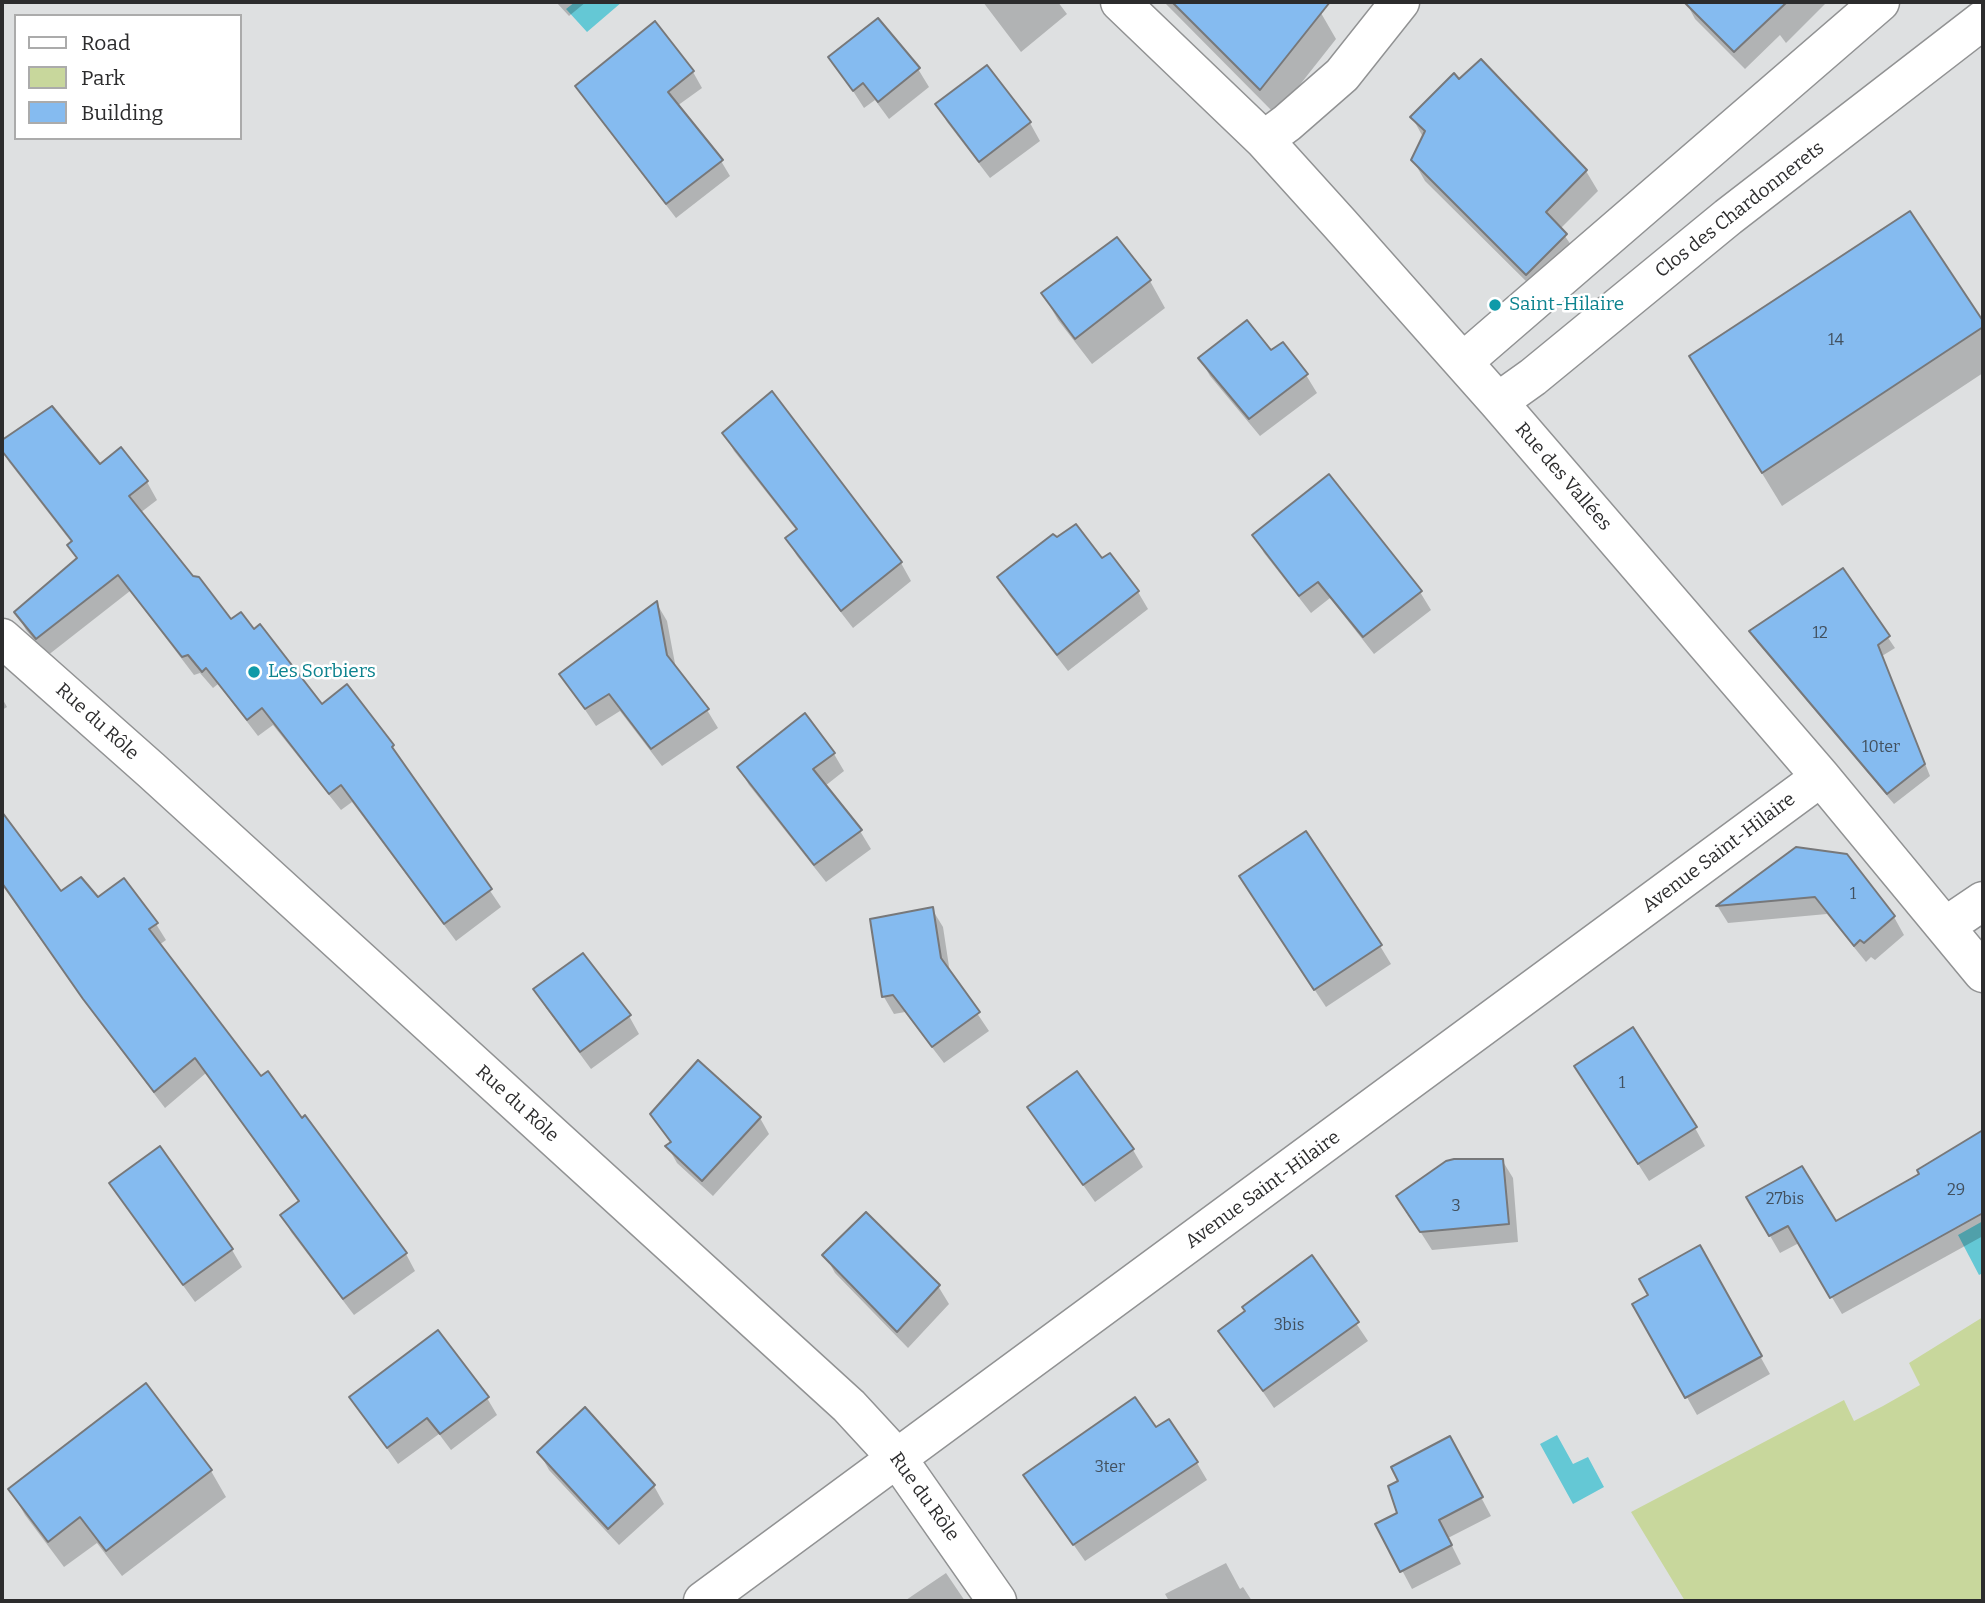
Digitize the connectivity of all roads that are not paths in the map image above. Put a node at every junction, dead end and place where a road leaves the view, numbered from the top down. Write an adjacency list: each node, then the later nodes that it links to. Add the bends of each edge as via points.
1 (1119, 2): 5 (street, Rue des Vallées)
2 (1401, 2): 5 (street, via 1342,75)
3 (1880, 2): 6 (street)
4 (1983, 20): 7 (street, Clos des Chardonnerets)
5 (1264, 140): 6 (street, Rue des Vallées)
6 (1463, 362): 7 (street, Rue des Vallées)
7 (1498, 402): 9 (street, Rue des Vallées)
8 (2, 638): 13 (street, Rue du Rôle, via 849,1406)
9 (1821, 777): 11 (street, Rue des Vallées); 13 (street, Avenue Saint-Hilaire)
10 (1983, 901): 11 (street)
11 (1946, 926): 12 (street, Rue des Vallées)
12 (1983, 973)
13 (897, 1458): 14 (street, Avenue Saint-Hilaire); 15 (street, Rue du Rôle)
14 (703, 1601)
15 (997, 1601)

